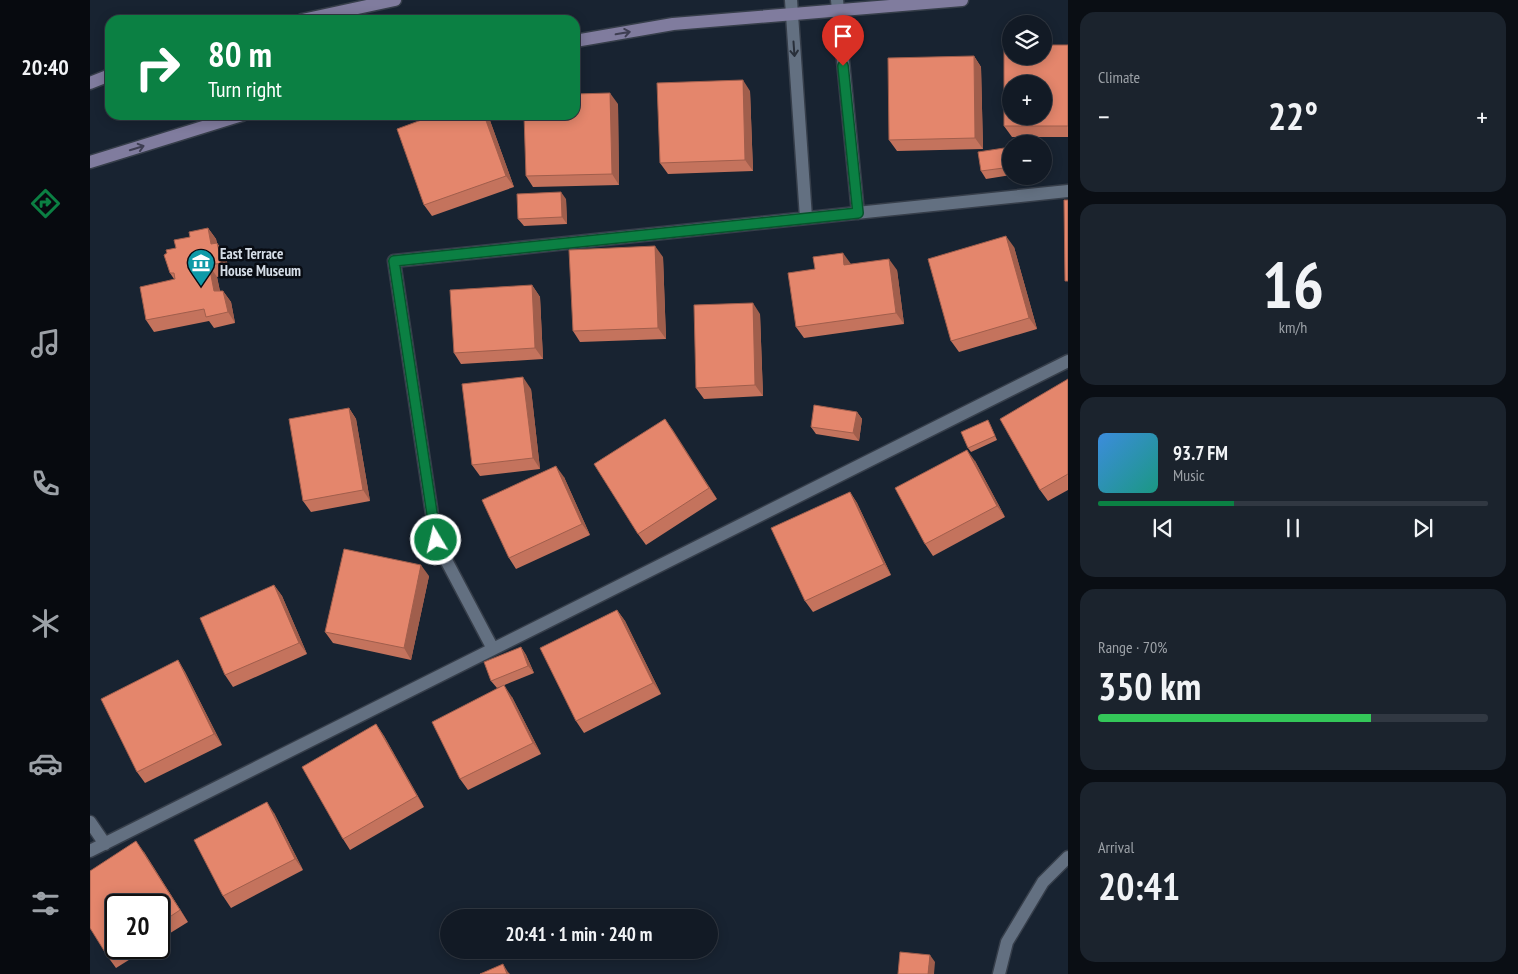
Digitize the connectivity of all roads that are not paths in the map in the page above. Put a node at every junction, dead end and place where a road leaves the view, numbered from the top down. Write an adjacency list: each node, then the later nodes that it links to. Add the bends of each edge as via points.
1 (396, 0): 6 (main road)
2 (791, 0): 5 (lane)
3 (962, 0): 4 (main road)
4 (837, 5): 5 (main road); 13 (lane)
5 (792, 14): 7 (main road, one-way to 5, via 673,24); 14 (lane, one-way to 14)
6 (326, 15)
7 (580, 40)
8 (105, 77): 9 (main road)
9 (90, 83)
10 (226, 120): 11 (main road, one-way to 10)
11 (90, 162)
12 (1068, 191): 13 (lane)
13 (858, 213): 14 (lane)
14 (806, 218): 16 (lane, via 394,261 436,540)
15 (1068, 361): 16 (lane)
16 (493, 649): 18 (lane)
17 (90, 822): 18 (lane)
18 (105, 844): 19 (lane)
19 (90, 851)
20 (1068, 857): 21 (lane, via 1043,882 1007,942)
21 (999, 974)

